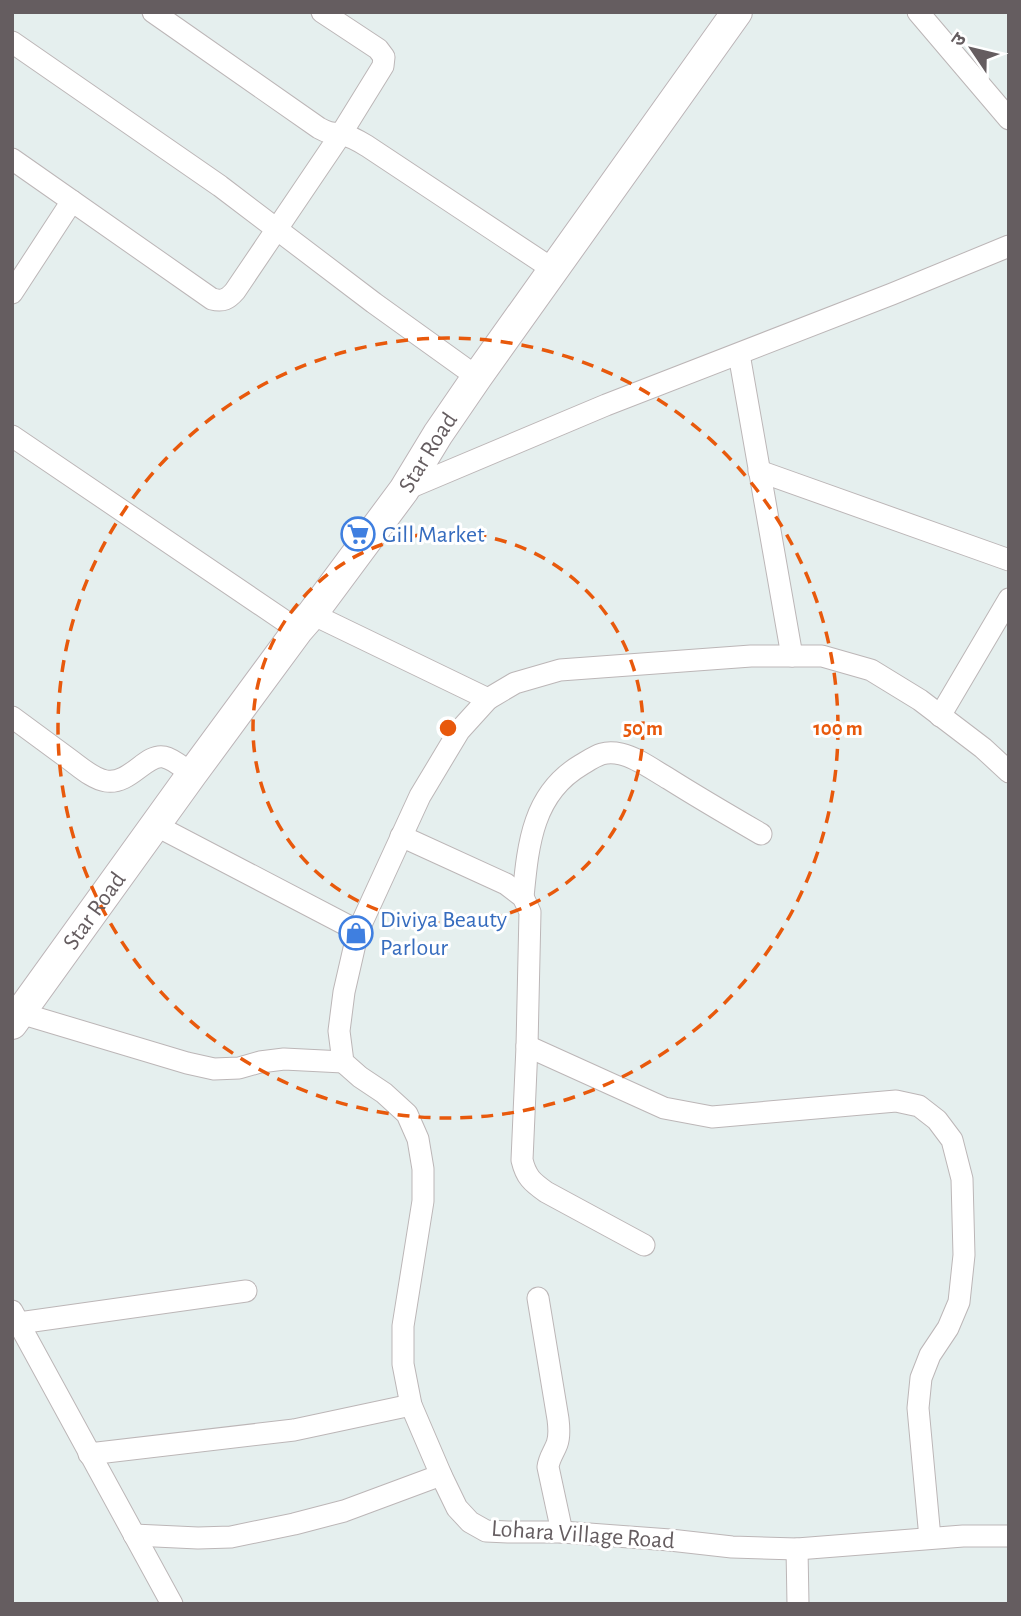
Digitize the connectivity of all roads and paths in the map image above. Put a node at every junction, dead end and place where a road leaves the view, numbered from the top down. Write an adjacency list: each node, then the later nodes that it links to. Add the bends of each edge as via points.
1 (153, 12): 7 (street, via 318,128)
2 (322, 12): 7 (street, via 379,49 384,57 378,75)
3 (737, 12): 12 (street, Star Road)
4 (918, 12): 6 (street)
5 (12, 42): 10 (street)
6 (1009, 119)
7 (341, 134): 10 (street); 12 (street, via 367,146)
8 (12, 159): 9 (street)
9 (72, 201): 10 (street, via 221,302 236,291); 13 (street)
10 (276, 230): 15 (street)
11 (1009, 246): 14 (street)
12 (554, 270): 15 (street, Star Road)
13 (12, 293)
14 (739, 354): 17 (street); 18 (street)
15 (478, 377): 18 (street, Star Road)
16 (12, 436): 21 (street)
17 (759, 471): 19 (street); 22 (street)
18 (404, 490): 21 (street, Star Road)
19 (1009, 560)
20 (1009, 599): 24 (street)
21 (305, 622): 23 (street); 27 (street, Star Road)
22 (792, 656): 23 (street, via 560,670 515,683); 24 (street, via 822,656 871,670)
23 (488, 699): 30 (street, via 459,731)
24 (940, 716): 26 (street)
25 (12, 717): 27 (street, via 102,780 114,782 130,776 161,756)
26 (1009, 772)
27 (192, 774): 28 (street, Star Road)
28 (156, 825): 32 (street); 33 (street, Star Road)
29 (761, 834): 31 (street, via 622,754 600,754 552,790 539,814 528,846)
30 (401, 836): 31 (street, via 506,884); 32 (street)
31 (523, 897): 34 (street, via 530,912)
32 (358, 931): 35 (street, via 339,1031)
33 (16, 1018): 35 (street, via 214,1069 284,1059)
34 (527, 1046): 36 (street, via 525,1172 546,1192); 46 (street, via 664,1108 712,1117 896,1101 919,1105 937,1120 952,1140 962,1179 964,1255 959,1302 921,1378 918,1408)
35 (343, 1062): 40 (street, Lohara Village Road, via 407,1114 418,1139 423,1201 403,1326 403,1364)
36 (644, 1245)
37 (246, 1291): 39 (street)
38 (538, 1298): 43 (street, via 559,1432 548,1467)
39 (15, 1317): 41 (street)
40 (411, 1405): 41 (street, via 294,1430); 42 (street, Lohara Village Road)
41 (89, 1454): 44 (street)
42 (441, 1475): 43 (street, Lohara Village Road, via 457,1508 486,1531); 44 (street, via 344,1511 231,1537)
43 (562, 1532): 47 (street, Lohara Village Road)
44 (134, 1535): 48 (street)
45 (1009, 1536): 46 (street, Lohara Village Road)
46 (930, 1538): 47 (street, Lohara Village Road)
47 (797, 1549): 49 (street)
48 (172, 1604)
49 (798, 1604)

